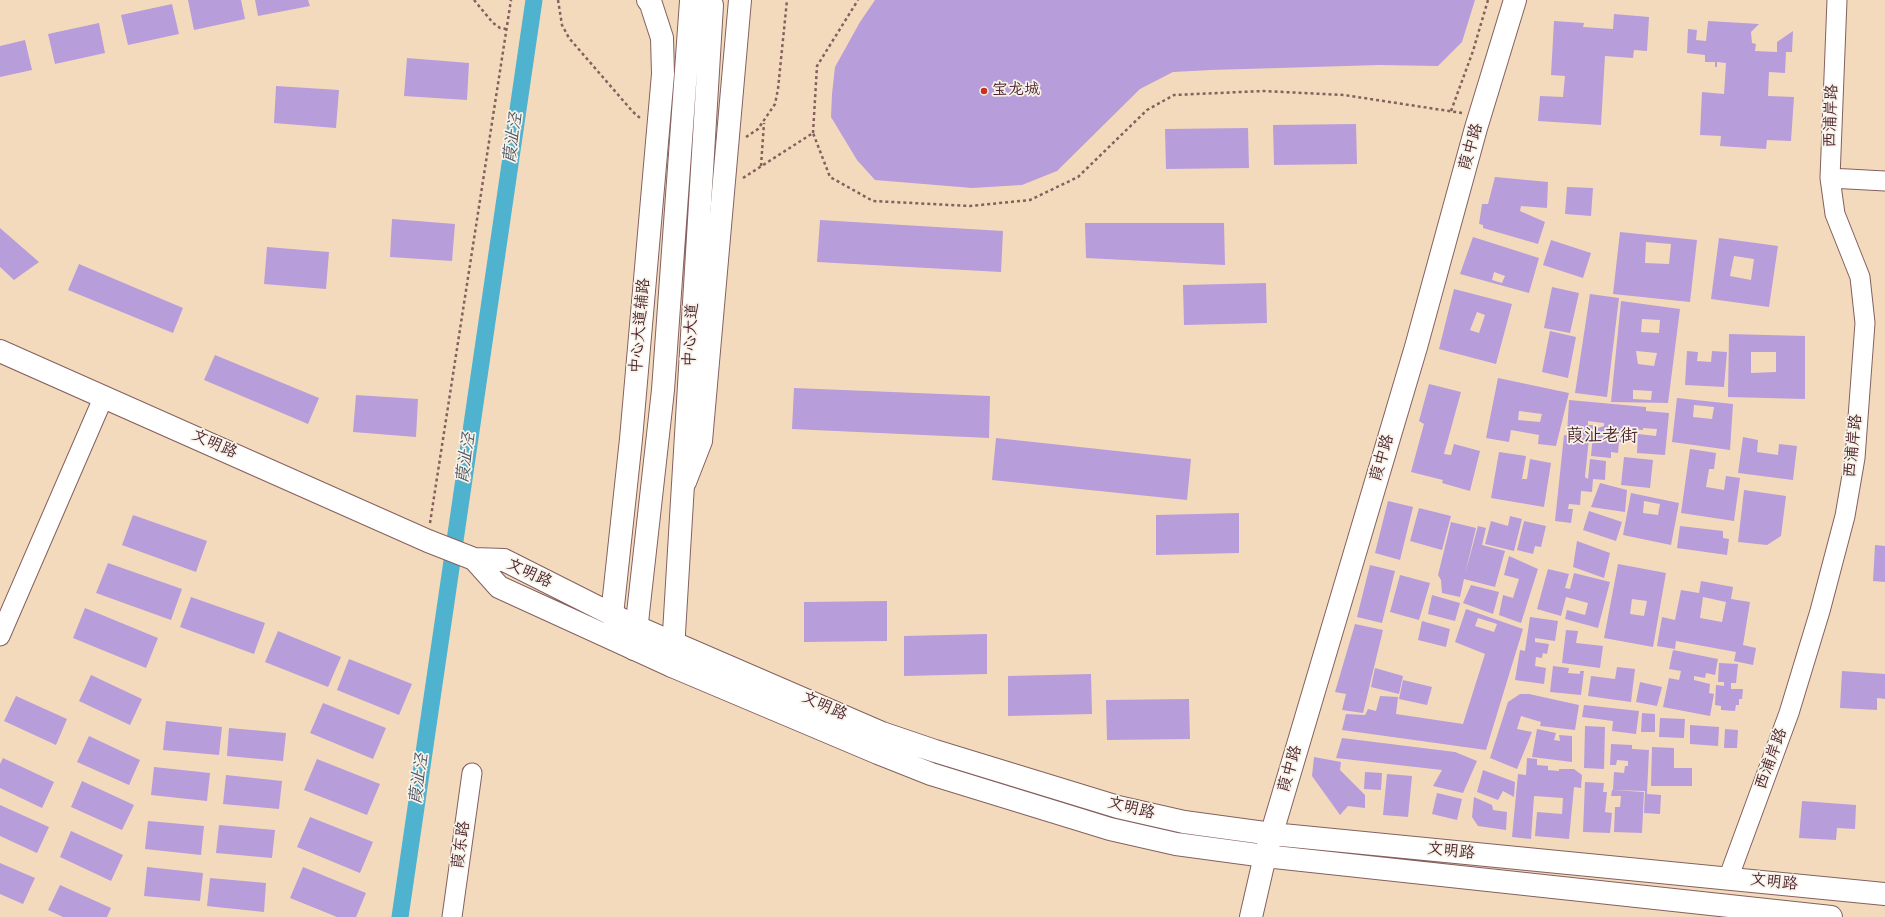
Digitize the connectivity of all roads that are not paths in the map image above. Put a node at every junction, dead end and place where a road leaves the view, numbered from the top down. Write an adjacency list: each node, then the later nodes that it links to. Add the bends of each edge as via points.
1 (648, 0): 13 (main road, 中心大道辅路, via 662,38 663,74 631,439)
2 (740, 0): 11 (main road, via 701,441)
3 (1515, 0): 20 (main road, 葭中路, via 1414,354)
4 (1837, 0): 7 (street, 西浦岸路)
5 (690, 1): 14 (main road, 中心大道, via 663,390)
6 (712, 5): 11 (main road, 中心大道)
7 (1830, 178): 8 (street); 22 (street, 西浦岸路, via 1835,214 1860,278 1865,322 1855,458 1845,516 1820,611 1789,713)
8 (1885, 181)
9 (0, 351): 10 (main road, 文明路)
10 (104, 396): 12 (main road, 文明路, via 428,541); 15 (street)
11 (683, 488): 16 (main road, 中心大道)
12 (474, 559): 13 (main road, 文明路, via 504,560); 17 (main road, 文明路, via 499,587)
13 (612, 615): 14 (main road, 文明路); 17 (main road)
14 (637, 627): 16 (main road, 文明路); 17 (main road, 中心大道)
15 (0, 636)
16 (675, 642): 18 (main road, 中心大道); 20 (main road, 文明路, via 882,732 934,751 1118,807 1184,822)
17 (634, 649): 18 (main road, 文明路)
18 (672, 666): 21 (main road, 文明路, via 931,774 1110,829 1176,844)
19 (472, 773): 24 (street, 葭东路)
20 (1272, 834): 21 (main road, 葭中路); 22 (main road, 文明路)
21 (1265, 856): 25 (main road, 葭中路); 26 (main road, 文明路)
22 (1728, 879): 23 (main road, 文明路)
23 (1885, 894)
24 (452, 917)
25 (1251, 917)
26 (1831, 917)

